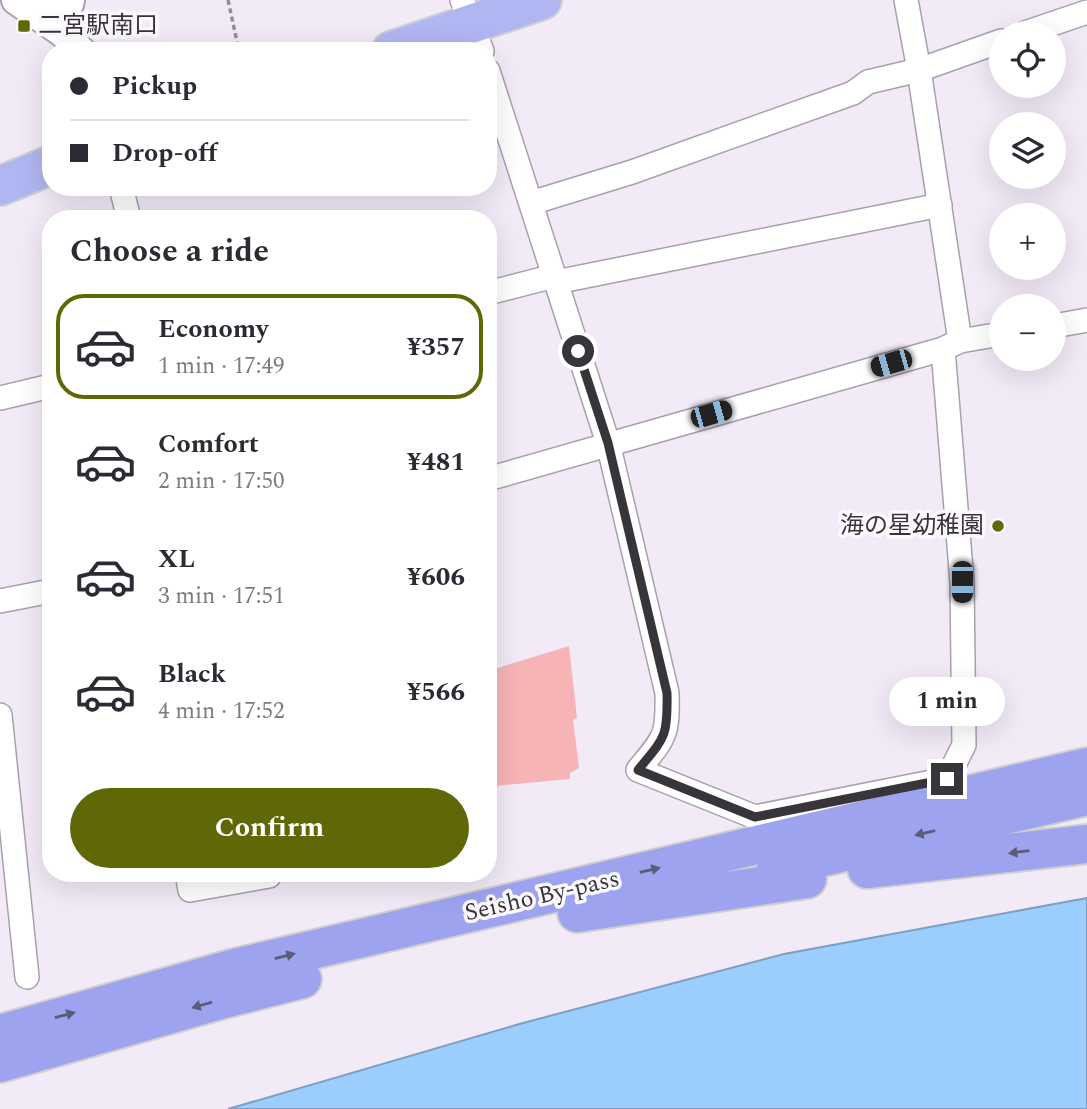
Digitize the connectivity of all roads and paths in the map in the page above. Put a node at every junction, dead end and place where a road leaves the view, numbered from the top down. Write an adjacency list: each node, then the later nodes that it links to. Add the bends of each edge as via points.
1 (70, 0): 5 (street, via 58,14); 10 (street)
2 (228, 0): 11 (path)
3 (542, 0): 8 (highway)
4 (906, 0): 14 (street)
5 (20, 3): 9 (street)
6 (1087, 12): 7 (street)
7 (1060, 21)
8 (472, 25): 12 (highway)
9 (73, 42)
10 (81, 42)
11 (237, 42)
12 (419, 42)
13 (989, 45): 14 (street)
14 (919, 70): 18 (street, via 868,82 853,93); 19 (street)
15 (497, 99): 18 (street)
16 (42, 169): 17 (highway)
17 (0, 186)
18 (531, 203): 20 (street)
19 (940, 205): 20 (street); 25 (street)
20 (555, 279): 21 (street); 28 (street)
21 (497, 291)
22 (1087, 320): 23 (street)
23 (1066, 324)
24 (989, 337): 25 (street)
25 (951, 345): 28 (street); 28 (street, via 964,745 947,779 755,817 638,770 661,743 668,726 667,693)
26 (42, 388): 27 (street)
27 (0, 398)
28 (608, 443): 29 (street)
29 (497, 476)
30 (42, 593): 31 (street)
31 (0, 601)
32 (0, 715): 42 (street)
33 (1087, 757): 36 (highway)
34 (1087, 767): 36 (highway, Seisho By-pass)
35 (1087, 796): 37 (highway, Seisho By-pass, one-way to 37)
36 (944, 800): 37 (highway, Seisho By-pass)
37 (874, 831): 41 (highway, Seisho By-pass); 43 (highway, Seisho By-pass, one-way to 37, via 231,969)
38 (1087, 844): 41 (highway, one-way to 41, via 883,866)
39 (189, 882): 40 (street, via 190,890)
40 (235, 882)
41 (577, 914): 44 (highway, Seisho By-pass, one-way to 44, via 220,1000)
42 (27, 977)
43 (0, 1034)
44 (0, 1063)

